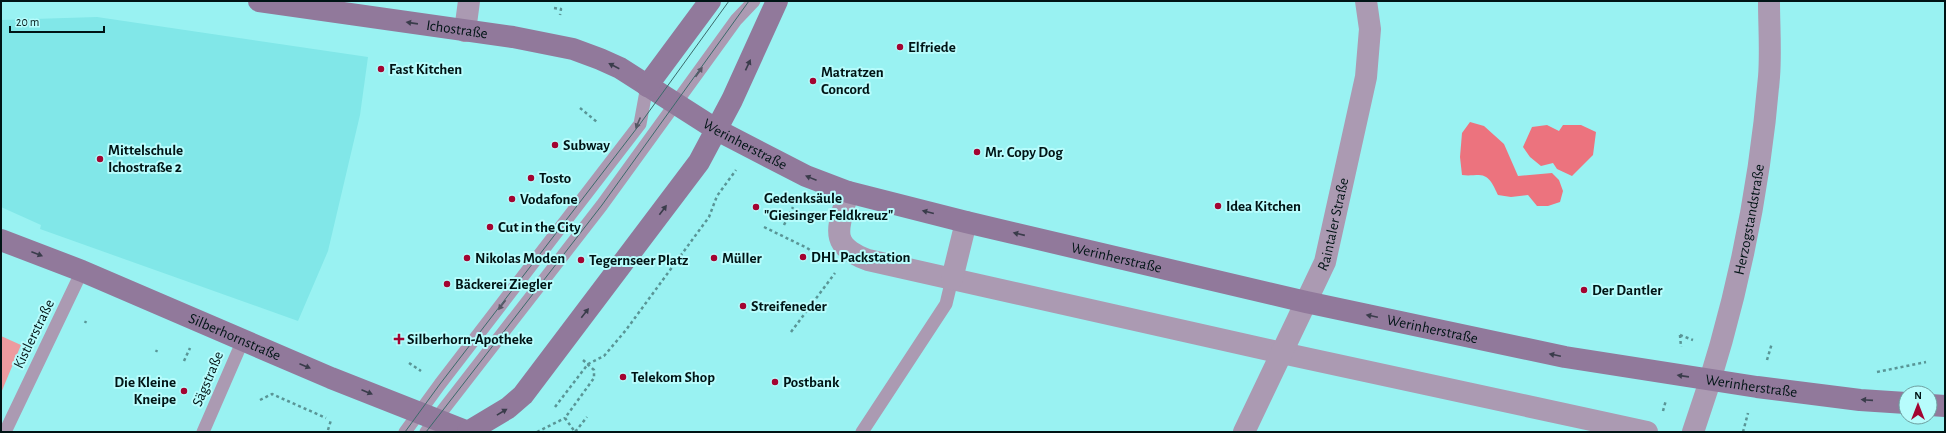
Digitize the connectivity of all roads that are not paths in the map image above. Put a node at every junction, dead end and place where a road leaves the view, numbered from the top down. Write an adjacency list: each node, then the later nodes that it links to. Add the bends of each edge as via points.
1 (259, 1): 8 (main road, Ichostraße, one-way to 1)
2 (469, 1): 8 (street)
3 (710, 1): 9 (main road)
4 (754, 1): 10 (lane, one-way to 4, via 736,20)
5 (777, 1): 11 (main road, one-way to 5)
6 (1366, 1): 17 (street, Raintaler Straße, via 1370,29 1364,84 1325,262)
7 (1769, 1): 20 (street, Herzogstandstraße, via 1769,76 1755,194)
8 (465, 31): 9 (main road, Ichostraße, one-way to 8, via 600,58 573,49)
9 (648, 86): 10 (main road, Werinherstraße); 22 (lane, one-way to 22, via 640,124)
10 (676, 104): 11 (main road, Werinherstraße); 22 (lane, via 511,323)
11 (717, 130): 12 (main road, Werinherstraße, one-way to 11, via 806,176); 26 (main road, one-way to 11, via 508,408 523,395 698,162)
12 (848, 192): 13 (main road, Werinherstraße, one-way to 12); 16 (street, via 838,230 843,245 853,254 868,260)
13 (966, 222): 16 (street); 17 (main road, Werinherstraße, one-way to 13)
14 (1, 240): 15 (main road, Silberhornstraße, one-way to 15)
15 (82, 271): 18 (main road, Silberhornstraße); 23 (lane, Kistlerstraße)
16 (952, 279): 19 (street); 27 (lane, via 946,304)
17 (1306, 302): 19 (street, Raintaler Straße); 20 (main road, Werinherstraße, one-way to 17, via 1565,357)
18 (243, 340): 22 (main road, Silberhornstraße, one-way to 22); 24 (lane, Sägstraße)
19 (1282, 353): 28 (street, Raintaler Straße); 29 (street)
20 (1711, 380): 21 (main road, Werinherstraße, one-way to 20, via 1852,399); 30 (street, Herzogstandstraße)
21 (1898, 402)
22 (426, 422): 25 (lane); 26 (main road, Silberhornstraße)
23 (4, 432)
24 (203, 432)
25 (405, 432)
26 (468, 432)
27 (862, 432)
28 (1244, 432)
29 (1647, 432)
30 (1693, 432)

